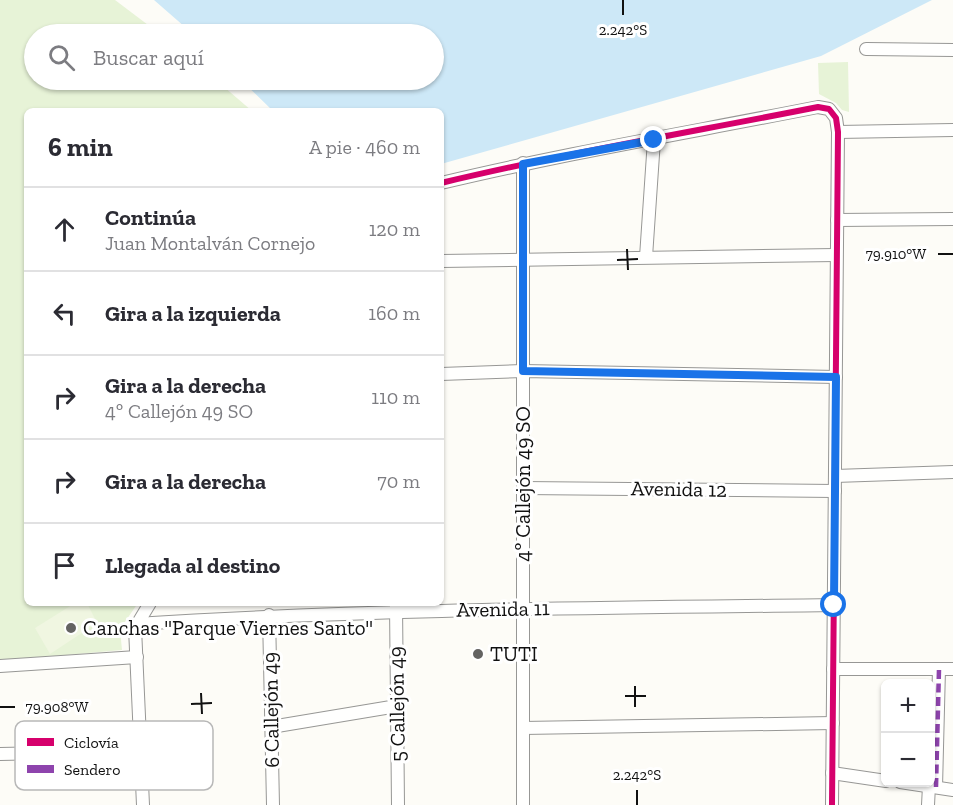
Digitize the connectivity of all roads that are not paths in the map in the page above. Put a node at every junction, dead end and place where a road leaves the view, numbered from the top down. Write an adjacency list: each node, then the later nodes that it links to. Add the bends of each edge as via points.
1 (866, 49): 2 (street)
2 (953, 50)
3 (953, 130): 4 (street)
4 (838, 132): 5 (street, via 836,118 829,109 818,107); 9 (street)
5 (654, 140): 6 (street); 11 (street)
6 (523, 164): 7 (street); 12 (street, 4º Callejón 49 SO)
7 (444, 182)
8 (953, 219): 9 (street)
9 (837, 220): 10 (street)
10 (836, 255): 11 (street); 16 (street)
11 (646, 257): 12 (street)
12 (523, 258): 13 (street); 14 (street, 4º Callejón 49 SO)
13 (444, 261)
14 (523, 371): 15 (street); 16 (street); 19 (street, 4º Callejón 49 SO)
15 (444, 374)
16 (836, 377): 18 (street)
17 (953, 472): 18 (street)
18 (835, 476): 20 (street)
19 (523, 488): 20 (street, Avenida 12); 24 (street, 4º Callejón 49 SO)
20 (835, 491): 21 (street)
21 (834, 605): 24 (street, Avenida 11); 29 (street)
22 (148, 606): 26 (street)
23 (396, 607): 24 (street, Avenida 11); 25 (street, Avenida 11); 32 (street, 5 Callejón 49)
24 (524, 609): 36 (street, 4º Callejón 49 SO)
25 (269, 615): 26 (street, Avenida 11); 35 (street, 6 Callejón 49)
26 (136, 624): 27 (street)
27 (137, 657): 28 (street); 33 (street)
28 (0, 666)
29 (833, 669): 30 (street); 34 (street)
30 (939, 669): 31 (street); 37 (street)
31 (953, 669)
32 (397, 706): 35 (street); 47 (street, 5 Callejón 49)
33 (140, 721)
34 (833, 723): 36 (street); 40 (street)
35 (272, 727): 46 (street, 6 Callejón 49)
36 (523, 728): 48 (street, 4º Callejón 49 SO)
37 (935, 736)
38 (0, 754): 39 (street)
39 (15, 754)
40 (832, 773): 41 (street); 49 (street)
41 (881, 779)
42 (932, 787): 44 (street); 50 (street)
43 (143, 790): 45 (street)
44 (953, 790)
45 (143, 805)
46 (273, 805)
47 (398, 805)
48 (524, 805)
49 (832, 805)
50 (928, 805)

